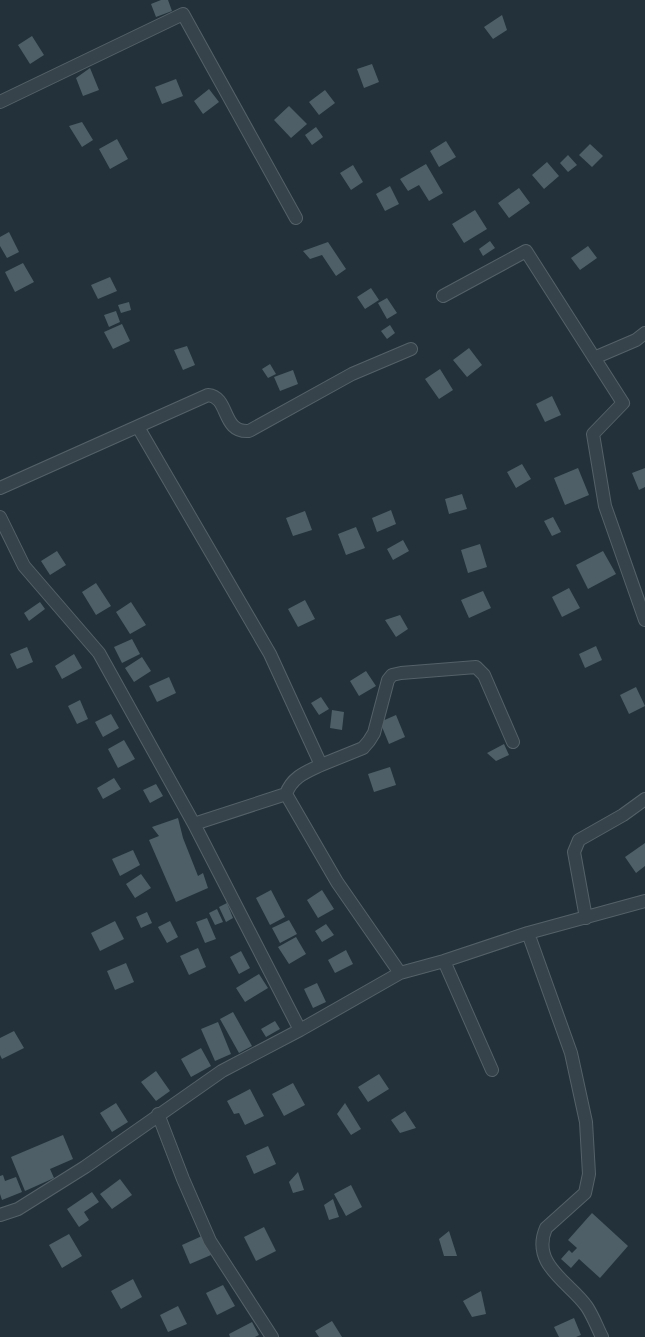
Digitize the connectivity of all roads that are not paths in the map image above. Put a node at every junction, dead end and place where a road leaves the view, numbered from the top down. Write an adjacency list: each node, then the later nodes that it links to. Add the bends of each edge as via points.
1 (0, 102): 2 (street, via 183,14)
2 (296, 218)
3 (443, 296): 6 (street, via 526,251)
4 (645, 333): 6 (street)
5 (411, 349): 7 (street, via 352,374 249,431 234,428 218,399 208,395)
6 (594, 358): 10 (street, via 622,403 593,434 605,506)
7 (138, 427): 8 (street); 12 (street, via 270,654)
8 (0, 489)
9 (0, 517): 15 (street, via 24,566 99,653)
10 (645, 620)
11 (513, 742): 12 (street, via 484,675 476,667 401,673 388,680 374,733 363,748)
12 (321, 765): 13 (street, via 297,777)
13 (286, 794): 15 (street); 20 (street, via 337,882)
14 (645, 799): 17 (street, via 579,840 575,848)
15 (194, 824): 21 (street)
16 (645, 901): 17 (street)
17 (586, 918): 18 (street)
18 (528, 933): 19 (street); 26 (street, via 571,1053 586,1122 590,1174 585,1193 546,1228 542,1236 544,1253 551,1271 586,1306)
19 (444, 961): 20 (street); 22 (street)
20 (400, 973): 21 (street)
21 (300, 1030): 23 (street, via 222,1071)
22 (492, 1070)
23 (158, 1114): 24 (street, via 85,1167 18,1209); 25 (street, via 210,1241)
24 (0, 1215)
25 (272, 1337)
26 (602, 1337)

